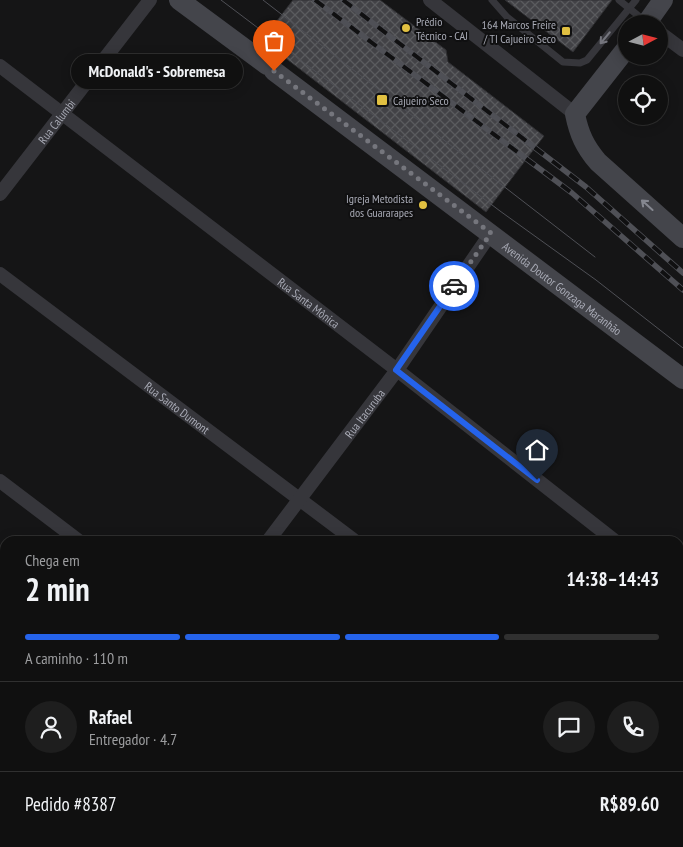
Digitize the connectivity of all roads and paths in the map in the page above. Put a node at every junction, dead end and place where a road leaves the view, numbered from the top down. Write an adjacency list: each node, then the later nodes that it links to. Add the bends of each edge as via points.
1 (150, 0): 15 (street, Rua Calumbi)
2 (179, 0): 18 (street, Avenida Doutor Gonzaga Maranhão)
3 (430, 0): 16 (street)
4 (492, 0): 8 (lane, one-way to 4, via 587,60 572,64 563,62 507,17)
5 (619, 0): 8 (lane)
6 (636, 0): 8 (lane)
7 (664, 0): 10 (street)
8 (630, 8): 9 (lane)
9 (638, 15)
10 (656, 15)
11 (668, 39): 12 (street)
12 (683, 50)
13 (618, 59): 16 (street)
14 (0, 66): 15 (street, Rua Santa Mônica)
15 (62, 114): 17 (street, Rua Calumbi); 21 (street, Rua Santa Mônica)
16 (575, 114): 19 (street, one-way to 16, via 586,149)
17 (0, 194)
18 (491, 233): 21 (street, Rua Itacuruba); 22 (street, Avenida Doutor Gonzaga Maranhão)
19 (683, 238)
20 (0, 274): 24 (street, Rua Santo Dumont)
21 (396, 370): 24 (street, Rua Itacuruba); 28 (street, Rua Santa Mônica)
22 (683, 379)
23 (0, 481): 25 (street)
24 (299, 499): 26 (street, Rua Itacuruba); 27 (street, Rua Santo Dumont)
25 (72, 536)
26 (272, 536)
27 (348, 536)
28 (610, 536)

